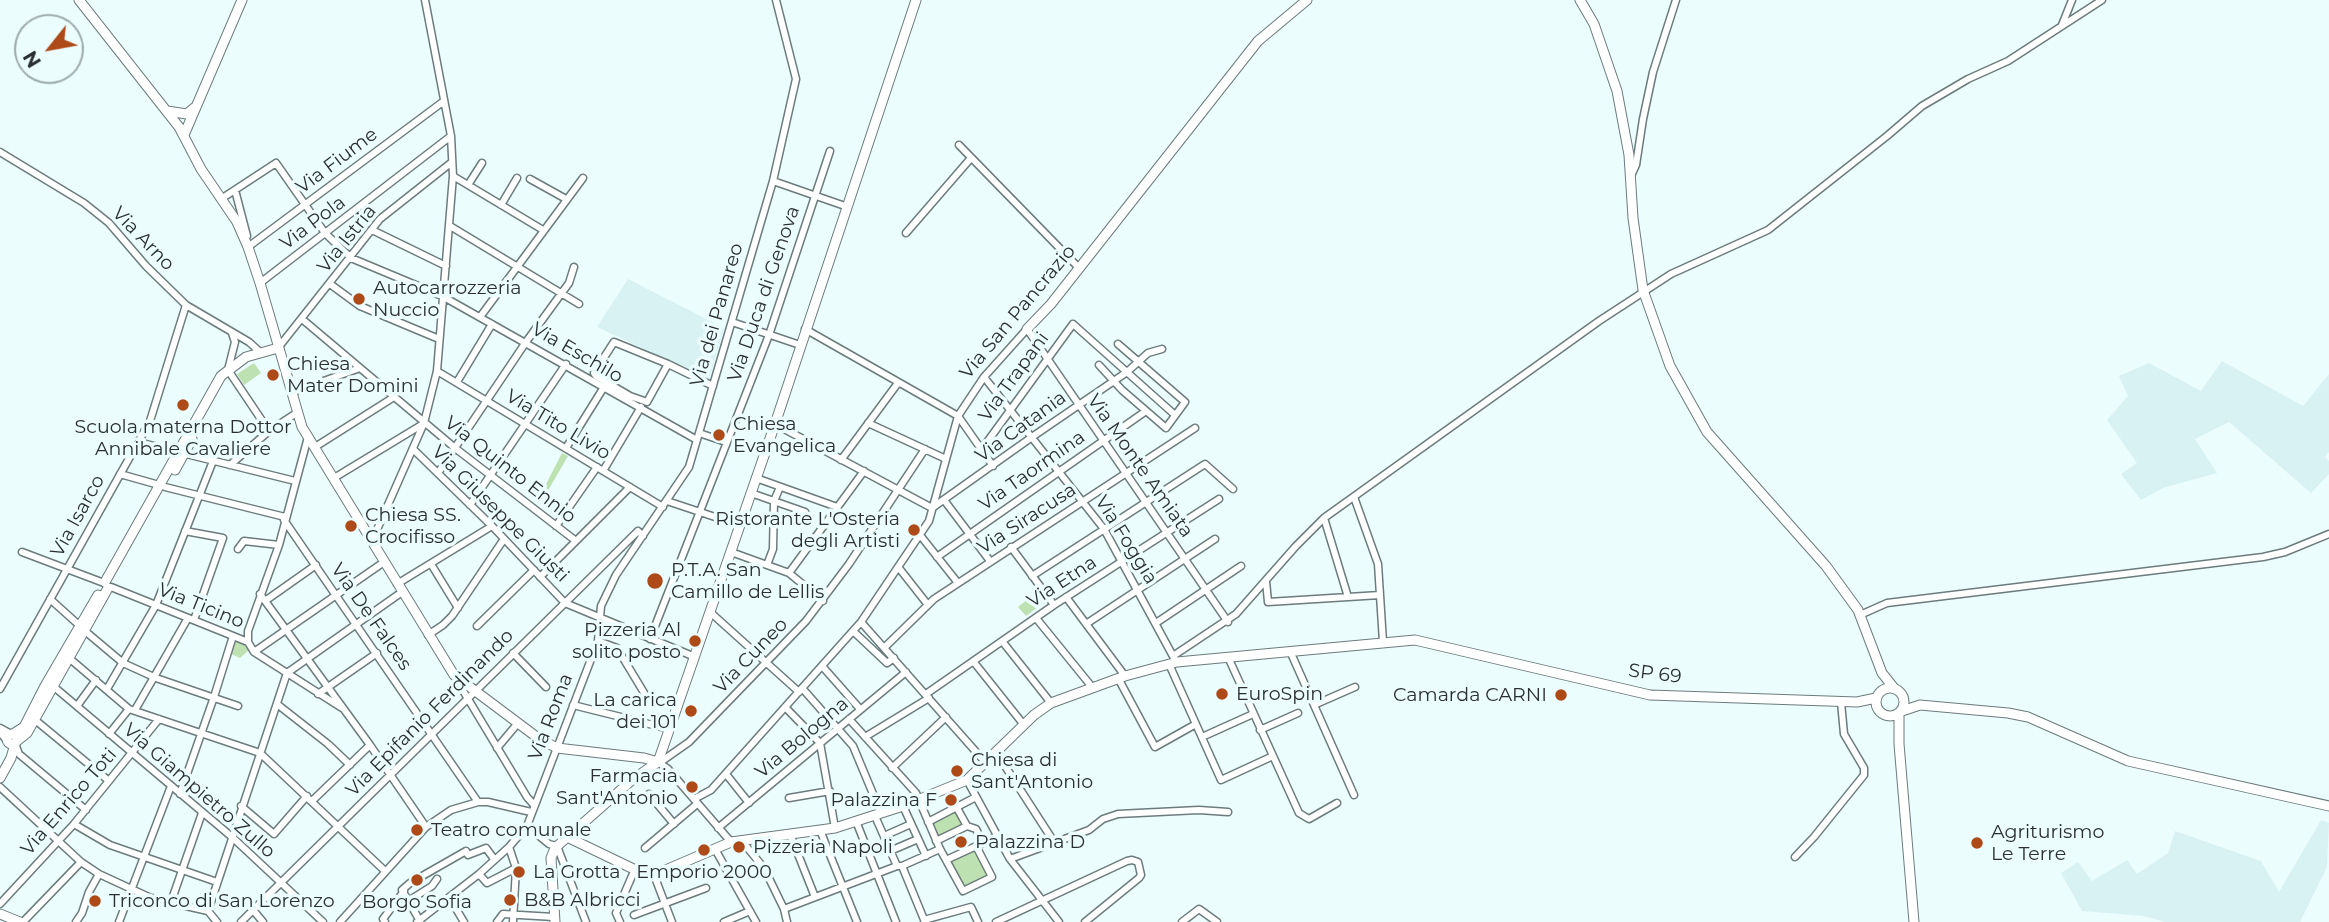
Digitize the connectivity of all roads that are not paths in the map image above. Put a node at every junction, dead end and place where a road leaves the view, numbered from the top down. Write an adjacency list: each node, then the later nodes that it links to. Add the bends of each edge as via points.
1 (79, 0): 13 (main road)
2 (242, 0): 14 (main road)
3 (776, 0): 28 (street, Via dei Panareo, via 796,79)
4 (916, 0): 36 (main road)
5 (1307, 0): 47 (main road, Via San Pancrazio, via 1258,41)
6 (1580, 0): 24 (main road, via 1594,24 1617,91)
7 (1676, 0): 24 (street, via 1653,72)
8 (2072, 0): 11 (street)
9 (2102, 0): 11 (street)
10 (426, 1): 12 (street)
11 (2061, 27): 50 (street, via 1922,106 1768,229)
12 (444, 101): 16 (street); 34 (street, Via Fiume)
13 (166, 110): 14 (main road); 15 (main road)
14 (191, 111): 15 (main road)
15 (181, 131): 32 (main road)
16 (451, 136): 21 (street); 40 (street, Via Pola)
17 (959, 145): 20 (street)
18 (830, 151): 31 (street, Via Duca di Genova)
19 (0, 152): 54 (street, Via Arno, via 109,223)
20 (971, 158): 41 (street); 47 (street)
21 (452, 162): 23 (street); 38 (street, Via Istria)
22 (482, 163): 29 (street)
23 (453, 176): 29 (street); 37 (street)
24 (1631, 176): 50 (main road)
25 (517, 178): 35 (street)
26 (583, 178): 33 (street)
27 (530, 179): 33 (street)
28 (773, 181): 31 (street); 57 (street, Via dei Panareo)
29 (468, 185): 35 (street)
30 (235, 190): 32 (street); 34 (street, via 276,163); 42 (street)
31 (816, 195): 36 (street); 62 (street, Via Duca di Genova)
32 (221, 199): 42 (main road)
33 (566, 199): 39 (street)
34 (306, 204): 40 (street); 42 (street, Via Fiume)
35 (501, 205): 39 (street)
36 (845, 206): 59 (main road)
37 (450, 226): 44 (street); 45 (street)
38 (372, 230): 43 (street, Via Istria); 45 (street)
39 (543, 230): 44 (street)
40 (325, 233): 43 (street); 48 (street, Via Pola)
41 (906, 233)
42 (247, 245): 48 (main road)
43 (351, 258): 49 (street, Via Istria); 52 (street, Via Eschilo)
44 (516, 266): 51 (street); 55 (street)
45 (446, 267): 52 (street)
46 (574, 267): 51 (street)
47 (1079, 268): 60 (main road, Via San Pancrazio)
48 (260, 283): 67 (main road)
49 (330, 284): 56 (street, Via Istria); 63 (street, via 360,306)
50 (1643, 290): 137 (street); 205 (main road, via 1670,366 1703,426 1826,566)
51 (560, 294): 53 (street); 64 (street)
52 (442, 296): 55 (street, Via Eschilo); 63 (street)
53 (579, 304)
54 (186, 305): 61 (street, Via Arno); 106 (street, Via Isarco, via 155,408)
55 (480, 317): 58 (street, Via Eschilo)
56 (302, 319): 67 (street, Via Istria); 75 (street, Via Quinto Ennio)
57 (732, 322): 62 (street); 83 (street, Via dei Panareo)
58 (492, 324): 64 (street, Via Eschilo); 81 (street)
59 (806, 329): 66 (main road); 82 (street)
60 (1027, 329): 70 (street, Via Monte Amiata); 79 (street, Via San Pancrazio)
61 (232, 333): 69 (street, Via Arno); 76 (street, via 235,342)
62 (769, 335): 66 (street); 107 (street, Via Duca di Genova)
63 (439, 339): 77 (street)
64 (526, 342): 73 (street, Via Eschilo); 88 (street)
65 (1118, 344): 71 (street)
66 (800, 345): 98 (main road)
67 (278, 348): 69 (main road); 85 (main road)
68 (1162, 349): 71 (street, Via Catania)
69 (260, 352): 76 (main road)
70 (1047, 358): 78 (street, Via Trapani, via 1073,324); 89 (street, Via Monte Amiata); 91 (street, Via Trapani)
71 (1139, 362): 78 (street, Via Catania); 94 (street, via 1185,402)
72 (668, 364): 83 (street); 87 (street, via 647,402); 87 (street, via 614,342 594,373)
73 (566, 365): 84 (street, Via Eschilo); 99 (street)
74 (1099, 365): 80 (street)
75 (360, 368): 85 (street); 86 (street, Via Quinto Ennio)
76 (228, 370): 101 (street); 114 (main road)
77 (437, 371): 81 (street, Via Tito Livio); 96 (street)
78 (1127, 373): 80 (street, Via Catania); 94 (street)
79 (984, 377): 91 (street, Via Foggia); 95 (street, Via San Pancrazio)
80 (1115, 381): 89 (street, Via Catania); 92 (street)
81 (457, 382): 88 (street, Via Tito Livio)
82 (898, 383): 95 (street); 97 (street)
83 (713, 386): 103 (street, Via dei Panareo)
84 (604, 387): 87 (street, Via Eschilo); 110 (street)
85 (293, 392): 93 (main road)
86 (394, 397): 96 (street, Via Quinto Ennio); 108 (street)
87 (629, 398): 90 (street, Via Eschilo)
88 (487, 401): 99 (street, Via Tito Livio); 109 (street)
89 (1078, 405): 104 (street, Via Catania); 105 (street, Via Monte Amiata)
90 (641, 407): 103 (street, Via Eschilo); 120 (street)
91 (1009, 408): 104 (street, Via Foggia); 112 (street, Via Trapani)
92 (1146, 411): 94 (street, via 1166,428); 105 (street, Via Taormina)
93 (298, 412): 101 (street); 102 (main road)
94 (1175, 415)
95 (958, 416): 112 (street); 115 (street, Via San Pancrazio)
96 (424, 423): 109 (street, Via Quinto Ennio); 113 (street); 127 (street)
97 (868, 423): 111 (street); 116 (street)
98 (775, 424): 116 (street); 128 (main road)
99 (527, 425): 110 (street, Via Tito Livio); 126 (street)
100 (1195, 428): 124 (street, Via Siracusa)
101 (269, 431): 118 (street)
102 (308, 437): 108 (main road); 129 (street)
103 (698, 437): 107 (street, Via Eschilo); 143 (street, Via dei Panareo, via 689,467)
104 (1031, 437): 119 (street, Via Catania); 122 (street, Via Foggia)
105 (1103, 440): 122 (street, Via Taormina); 124 (street, Via Monte Amiata)
106 (138, 442): 114 (street); 125 (street, Via Isarco)
107 (726, 442): 147 (street, Via Duca di Genova)
108 (315, 447): 127 (main road)
109 (455, 448): 123 (street); 126 (street, Via Quinto Ennio)
110 (566, 448): 120 (street, Via Tito Livio)
111 (925, 449): 115 (street); 134 (street, Via Cuneo)
112 (982, 449): 119 (street)
113 (414, 450): 123 (street, Via Giuseppe Giusti); 163 (street)
114 (181, 453): 117 (street); 130 (main road)
115 (946, 459): 146 (street, Via San Pancrazio)
116 (841, 460): 121 (street)
117 (213, 461): 118 (street); 136 (street)
118 (230, 465): 129 (street)
119 (993, 466): 139 (street, Via Catania)
120 (600, 469): 131 (street, Via Tito Livio); 152 (street)
121 (864, 471): 134 (street); 145 (street)
122 (1059, 471): 141 (street, Via Foggia); 157 (street, Via Taormina)
123 (438, 473): 144 (street, Via Giuseppe Giusti)
124 (1125, 473): 141 (street, Via Siracusa); 142 (street, Via Monte Amiata)
125 (120, 474): 130 (street); 180 (street, Via Isarco)
126 (491, 476): 144 (street); 152 (street, Via Quinto Ennio)
127 (334, 478): 163 (main road)
128 (756, 478): 132 (street); 135 (main road)
129 (295, 481): 150 (street)
130 (162, 486): 136 (street); 187 (main road)
131 (630, 487): 143 (street, Via Tito Livio); 164 (street)
132 (780, 487): 140 (street); 145 (street)
133 (1233, 489): 142 (street, via 1205,464)
134 (898, 490): 146 (street); 197 (street, Via Cuneo)
135 (751, 493): 140 (street); 153 (main road)
136 (200, 495): 150 (street); 155 (street)
137 (1354, 497): 149 (street); 193 (street, via 1378,565)
138 (1219, 499): 156 (street, Via Etna)
139 (944, 500): 146 (street, Via Catania); 157 (street)
140 (774, 501): 148 (street); 177 (street, via 773,549)
141 (1083, 501): 154 (street, Via Foggia); 166 (street, Via Siracusa)
142 (1145, 502): 154 (street); 156 (street, Via Monte Amiata)
143 (665, 504): 147 (street, Via Tito Livio); 160 (street, Via dei Panareo)
144 (470, 505): 151 (street, Via Giuseppe Giusti)
145 (837, 508): 182 (street)
146 (932, 508): 159 (street, Via San Pancrazio)
147 (699, 512): 153 (street, Via Tito Livio); 220 (street, Via Duca di Genova)
148 (805, 512)
149 (1324, 518): 185 (street); 195 (street)
150 (285, 519): 165 (street); 176 (street, Via De Falces)
151 (492, 526): 161 (street, Via Giuseppe Giusti); 175 (street)
152 (556, 526): 164 (street, Via Quinto Ennio)
153 (739, 526): 169 (main road)
154 (1104, 529): 173 (street, Via Foggia); 183 (street)
155 (185, 531): 200 (street); 208 (street, via 223,538)
156 (1167, 533): 171 (street, Via Monte Amiata); 173 (street, Via Etna)
157 (970, 534): 170 (street, Via Taormina); 172 (street)
158 (2329, 534): 205 (street, via 2263,557 1887,603)
159 (920, 535): 170 (street); 179 (street, Via San Pancrazio)
160 (643, 536): 199 (street, Via Epifanio Ferdinando, via 638,531); 206 (street, Via dei Panareo, via 616,575 601,606)
161 (504, 539): 181 (street, Via Giuseppe Giusti); 203 (street)
162 (1216, 539): 171 (street)
163 (372, 541): 174 (main road)
164 (576, 541): 184 (street)
165 (279, 545): 167 (street, via 244,541); 191 (street)
166 (1011, 547): 172 (street, Via Siracusa); 183 (street)
167 (238, 549)
168 (22, 552): 180 (street, Via Ticino)
169 (730, 552): 177 (street); 204 (main road)
170 (937, 556): 186 (street)
171 (1184, 558): 189 (street); 190 (street, Via Monte Amiata)
172 (990, 561): 186 (street, Via Siracusa)
173 (1124, 561): 189 (street, Via Foggia); 194 (street, Via Etna)
174 (384, 562): 188 (main road); 192 (street)
175 (431, 564): 188 (street); 203 (street)
176 (316, 565): 192 (street, Via De Falces); 198 (street)
177 (767, 565): 182 (street)
178 (1241, 566): 190 (street)
179 (899, 568): 201 (street); 209 (street, Via San Pancrazio)
180 (66, 569): 187 (street, Via Ticino); 196 (street, Via Isarco)
181 (534, 570): 184 (street, Via Giuseppe Giusti); 214 (street)
182 (789, 573): 197 (street)
183 (1032, 576): 202 (street)
184 (540, 577): 199 (street, Via Giuseppe Giusti)
185 (1266, 581): 195 (street, via 1268,602); 210 (street)
186 (958, 583): 201 (street, Via Siracusa)
187 (107, 585): 200 (street, Via Ticino); 215 (main road)
188 (399, 588): 212 (street); 218 (main road)
189 (1138, 589): 211 (street, Via Foggia); 213 (street)
190 (1206, 589): 210 (street, Via Monte Amiata); 211 (street)
191 (260, 594): 198 (street); 223 (street)
192 (337, 596): 212 (street, Via De Falces); 216 (street)
193 (1380, 596): 195 (street); 224 (street)
194 (1066, 597): 202 (street, Via Etna); 213 (street)
195 (1348, 597)
196 (50, 599): 215 (street); 253 (street, Via Isarco)
197 (823, 600): 235 (street, Via Cuneo)
198 (265, 601): 216 (street)
199 (565, 603): 206 (street, Via Giuseppe Giusti); 229 (street, Via Epifanio Ferdinando)
200 (156, 605): 208 (street, Via Ticino); 238 (street)
201 (928, 605): 225 (street, Via Siracusa)
202 (1054, 605): 207 (street, Via Etna)
203 (457, 608): 218 (street)
204 (710, 612): 230 (main road); 235 (street)
205 (1860, 615): 239 (main road)
206 (601, 618): 220 (street, Via Giuseppe Giusti); 221 (street, Via Roma)
207 (1036, 618): 222 (street, Via Etna); 250 (street)
208 (191, 619): 219 (street, Via Ticino); 245 (street)
209 (861, 622): 217 (street, Via San Pancrazio); 225 (street)
210 (1228, 622): 237 (street)
211 (1156, 623): 237 (street, Via Foggia)
212 (356, 624): 228 (street, Via De Falces); 233 (street)
213 (1086, 624): 244 (street)
214 (477, 626)
215 (82, 628): 232 (main road); 238 (street); 297 (main road)
216 (287, 629): 227 (street); 233 (street)
217 (853, 631): 234 (street, via 887,663); 240 (street, Via San Pancrazio)
218 (428, 635): 243 (main road)
219 (233, 636): 223 (street, Via Ticino); 261 (street)
220 (650, 639): 230 (street, Via Giuseppe Giusti)
221 (598, 641): 259 (street, via 617,648); 268 (street, Via Roma)
222 (1002, 641): 236 (street, Via Etna); 266 (street)
223 (248, 642): 227 (street, Via Ticino)
224 (1384, 642): 226 (main road, SP 69); 264 (main road, SP 69, via 1415,640 1650,695)
225 (884, 647): 234 (street)
226 (1290, 651): 231 (main road, SP 69); 269 (street)
227 (254, 652): 242 (street, Via Ticino)
228 (377, 653): 248 (street); 292 (street, Via De Falces)
229 (513, 653): 249 (street); 255 (street, Via Epifanio Ferdinando)
230 (695, 657): 289 (main road)
231 (1228, 657): 237 (main road, SP 69); 279 (street)
232 (69, 658): 246 (street); 247 (main road)
233 (307, 658): 242 (street); 248 (street)
234 (894, 658): 241 (street)
235 (766, 662): 256 (street); 307 (street, Via Cuneo, via 689,741)
236 (974, 662): 260 (street, Via Etna); 287 (street)
237 (1170, 662): 244 (main road, SP 69); 286 (street, Via Foggia)
238 (123, 663): 245 (street); 254 (street)
239 (1879, 665): 252 (main road); 258 (main road)
240 (822, 666): 256 (street, Via San Pancrazio); 275 (street)
241 (906, 672): 260 (street); 275 (street, Via Bologna)
242 (287, 673): 257 (street, Via Ticino); 267 (street)
243 (454, 675): 255 (main road); 263 (street)
244 (1122, 677): 250 (main road, SP 69); 286 (street, via 1155,747)
245 (156, 678): 261 (street); 276 (street)
246 (96, 680): 254 (street); 271 (street)
247 (53, 686): 271 (street, Via Giampietro Zullo); 282 (main road)
248 (328, 687): 257 (street); 274 (street)
249 (546, 687)
250 (1092, 687): 266 (main road, SP 69)
251 (1355, 687): 269 (street)
252 (1894, 688): 258 (main road); 262 (main road)
253 (0, 689)
254 (107, 689): 276 (street)
255 (476, 690): 263 (street, Via Epifanio Ferdinando); 285 (main road)
256 (801, 690): 273 (street, Via San Pancrazio); 288 (street)
257 (318, 694): 274 (street, Via Ticino)
258 (1878, 695): 265 (main road); 280 (main road, via 1875,703)
259 (646, 696)
260 (928, 696): 281 (street); 295 (street, Via Etna)
261 (214, 697): 272 (street); 293 (street)
262 (1903, 697): 270 (main road); 277 (main road)
263 (469, 698): 292 (street, Via Epifanio Ferdinando); 301 (street)
264 (1841, 702): 265 (main road, SP 69); 371 (street, via 1844,734 1864,775)
265 (1857, 702): 280 (main road)
266 (1051, 703): 287 (main road, SP 69)
267 (277, 704): 305 (street); 309 (street)
268 (573, 705): 289 (street); 302 (street, Via Roma)
269 (1314, 705): 322 (street)
270 (1920, 705): 277 (main road); 333 (main road, via 2018,715 2128,761)
271 (77, 706): 294 (street, Via Giampietro Zullo)
272 (238, 706)
273 (785, 707): 298 (street); 313 (street, Via San Pancrazio)
274 (344, 709): 300 (street)
275 (860, 709): 284 (street, Via Bologna)
276 (132, 710): 283 (street); 294 (street)
277 (1900, 712): 280 (main road); 299 (main road)
278 (1298, 713): 291 (street)
279 (1253, 714): 291 (street); 296 (street)
280 (1883, 714): 299 (main road)
281 (946, 718): 308 (street); 311 (street)
282 (34, 719): 297 (main road, via 27,733); 316 (street)
283 (159, 719): 293 (street); 304 (street, Via Enrico Toti)
284 (849, 719): 288 (street, Via Bologna); 295 (street)
285 (517, 723): 301 (street); 302 (main road)
286 (1196, 724): 296 (street, Via Foggia)
287 (1024, 725): 303 (main road, SP 69)
288 (838, 728): 298 (street, Via Bologna); 339 (street, via 858,756)
289 (669, 729): 307 (main road)
290 (0, 730): 297 (street)
291 (1260, 730): 306 (street)
292 (432, 732): 312 (street, Via Epifanio Ferdinando); 327 (street, Via De Falces)
293 (201, 733): 305 (street); 320 (street)
294 (109, 734): 304 (street, Via Giampietro Zullo)
295 (865, 737): 311 (street)
296 (1202, 737): 306 (street, Via Foggia, via 1221,780)
297 (12, 740): 310 (main road); 314 (main road, via 11,758); 336 (street, via 19,754)
298 (820, 744): 319 (street); 329 (street, Via Bologna)
299 (1899, 744): 435 (main road)
300 (370, 745): 309 (street); 312 (street)
301 (497, 748): 334 (street)
302 (556, 748): 307 (main road); 334 (street, Via Roma)
303 (996, 752): 308 (main road, SP 69); 361 (street)
304 (132, 753): 316 (street, Via Enrico Toti); 317 (street, Via Giampietro Zullo)
305 (260, 753): 325 (street); 331 (street)
306 (1273, 757): 330 (street, via 1302,817 1309,818)
307 (658, 761): 328 (street); 356 (main road)
308 (985, 762): 315 (main road, SP 69)
309 (349, 765): 325 (street)
310 (0, 768)
311 (892, 768): 326 (street)
312 (390, 774): 345 (street, Via Epifanio Ferdinando); 348 (street)
313 (726, 774): 328 (street, Via San Pancrazio); 329 (street)
314 (0, 778)
315 (967, 780): 323 (street); 326 (main road)
316 (108, 781): 336 (street, Via Enrico Toti)
317 (171, 786): 320 (street, Via Giampietro Zullo); 370 (street)
318 (1, 790): 360 (street)
319 (830, 791): 324 (street); 350 (street)
320 (180, 794): 338 (street, Via Giampietro Zullo)
321 (649, 794): 343 (street)
322 (1354, 795)
323 (976, 797): 335 (street); 354 (street)
324 (789, 798)
325 (310, 799): 331 (street, via 274,834); 345 (street)
326 (919, 800): 332 (main road); 341 (street)
327 (479, 802): 334 (street); 348 (street, via 452,810)
328 (696, 802): 343 (street, Via San Pancrazio); 349 (street)
329 (749, 803): 349 (street, Via Bologna)
330 (1337, 803)
331 (241, 806): 355 (street)
332 (903, 806): 339 (main road); 344 (street)
333 (2329, 806)
334 (532, 808): 346 (street, Via Roma)
335 (957, 808): 341 (street); 347 (street)
336 (86, 810): 342 (street, Via Enrico Toti)
337 (1228, 812): 361 (street, via 1118,814)
338 (202, 813): 355 (street, Via Giampietro Zullo); 379 (street)
339 (878, 815): 340 (main road); 353 (street)
340 (856, 821): 350 (main road); 384 (street)
341 (928, 822): 359 (street)
342 (74, 824): 360 (street, Via Enrico Toti); 370 (street, via 110,845)
343 (674, 824): 365 (street, Via San Pancrazio)
344 (911, 824): 353 (street); 357 (street)
345 (338, 825): 380 (street); 387 (street, Via Epifanio Ferdinando)
346 (527, 826): 363 (street); 364 (street)
347 (967, 826): 359 (street); 362 (street, via 976,829)
348 (425, 827): 380 (street)
349 (718, 828): 358 (street)
350 (835, 828): 351 (main road)
351 (820, 830): 352 (main road); 388 (street)
352 (790, 834): 358 (main road); 393 (street)
353 (884, 836): 368 (street)
354 (998, 836): 362 (street); 373 (street)
355 (232, 837): 386 (street); 387 (street, Via Giampietro Zullo)
356 (567, 837): 363 (main road); 378 (main road)
357 (918, 839): 368 (street); 369 (street)
358 (736, 841): 366 (main road); 399 (street, via 764,868)
359 (936, 841): 367 (street)
360 (58, 842): 375 (street); 398 (street, Via Enrico Toti)
361 (1054, 842): 373 (street)
362 (979, 845): 374 (street); 374 (street, via 992,877 963,891)
363 (557, 846): 407 (main road, via 551,858); 421 (street)
364 (509, 847): 372 (street); 376 (street)
365 (645, 848)
366 (715, 849): 383 (main road); 402 (street)
367 (940, 849): 369 (street); 374 (street)
368 (890, 851): 377 (street)
369 (926, 856): 377 (street)
370 (145, 857): 379 (street); 391 (street)
371 (1795, 857)
372 (494, 859): 382 (street); 390 (street, via 486,848 468,855 466,850)
373 (1010, 859): 396 (street)
374 (946, 860)
375 (81, 862): 381 (street); 410 (street)
376 (515, 864): 382 (street, via 487,883); 406 (street)
377 (900, 866): 384 (street); 409 (street)
378 (635, 869): 383 (main road); 422 (street, via 616,913)
379 (183, 870): 386 (street); 395 (street)
380 (385, 871): 417 (street)
381 (99, 874): 391 (street); 411 (street)
382 (479, 874): 392 (street)
383 (654, 874): 397 (street)
384 (877, 874): 388 (street); 428 (street)
385 (437, 879): 394 (street)
386 (217, 882): 401 (street)
387 (281, 883): 400 (street, Via Epifanio Ferdinando); 405 (street, Via Giampietro Zullo)
388 (843, 887): 393 (street); 427 (street)
389 (706, 888): 397 (street)
390 (403, 890): 394 (street); 418 (street)
391 (132, 891): 395 (street); 412 (street)
392 (449, 897): 408 (street); 419 (street)
393 (815, 897): 399 (street)
394 (410, 900): 408 (street)
395 (172, 902): 401 (street)
396 (1043, 902): 430 (street); 431 (street); 432 (street, via 1120,864 1138,862 1139,878)
397 (665, 903): 404 (street); 423 (street)
398 (0, 904)
399 (784, 909): 426 (street)
400 (253, 910): 414 (street, Via Epifanio Ferdinando); 415 (street)
401 (208, 911): 413 (street)
402 (750, 911): 424 (street); 425 (street)
403 (0, 914): 410 (main road)
404 (634, 915)
405 (314, 919): 416 (street, Via Giampietro Zullo)
406 (513, 919): 407 (street); 420 (street, via 503,914)
407 (555, 920)
408 (419, 921)
409 (925, 921): 429 (street, via 971,906)
410 (21, 922)
411 (76, 922)
412 (119, 922)
413 (217, 922)
414 (241, 922)
415 (263, 922)
416 (323, 922)
417 (340, 922)
418 (385, 922)
419 (464, 922)
420 (497, 922)
421 (586, 922)
422 (620, 922)
423 (672, 922)
424 (724, 922)
425 (756, 922)
426 (787, 922)
427 (857, 922)
428 (897, 922)
429 (978, 922)
430 (996, 922)
431 (1059, 922)
432 (1085, 922)
433 (1182, 922): 434 (street, via 1199,909)
434 (1217, 922)
435 (1914, 922)

